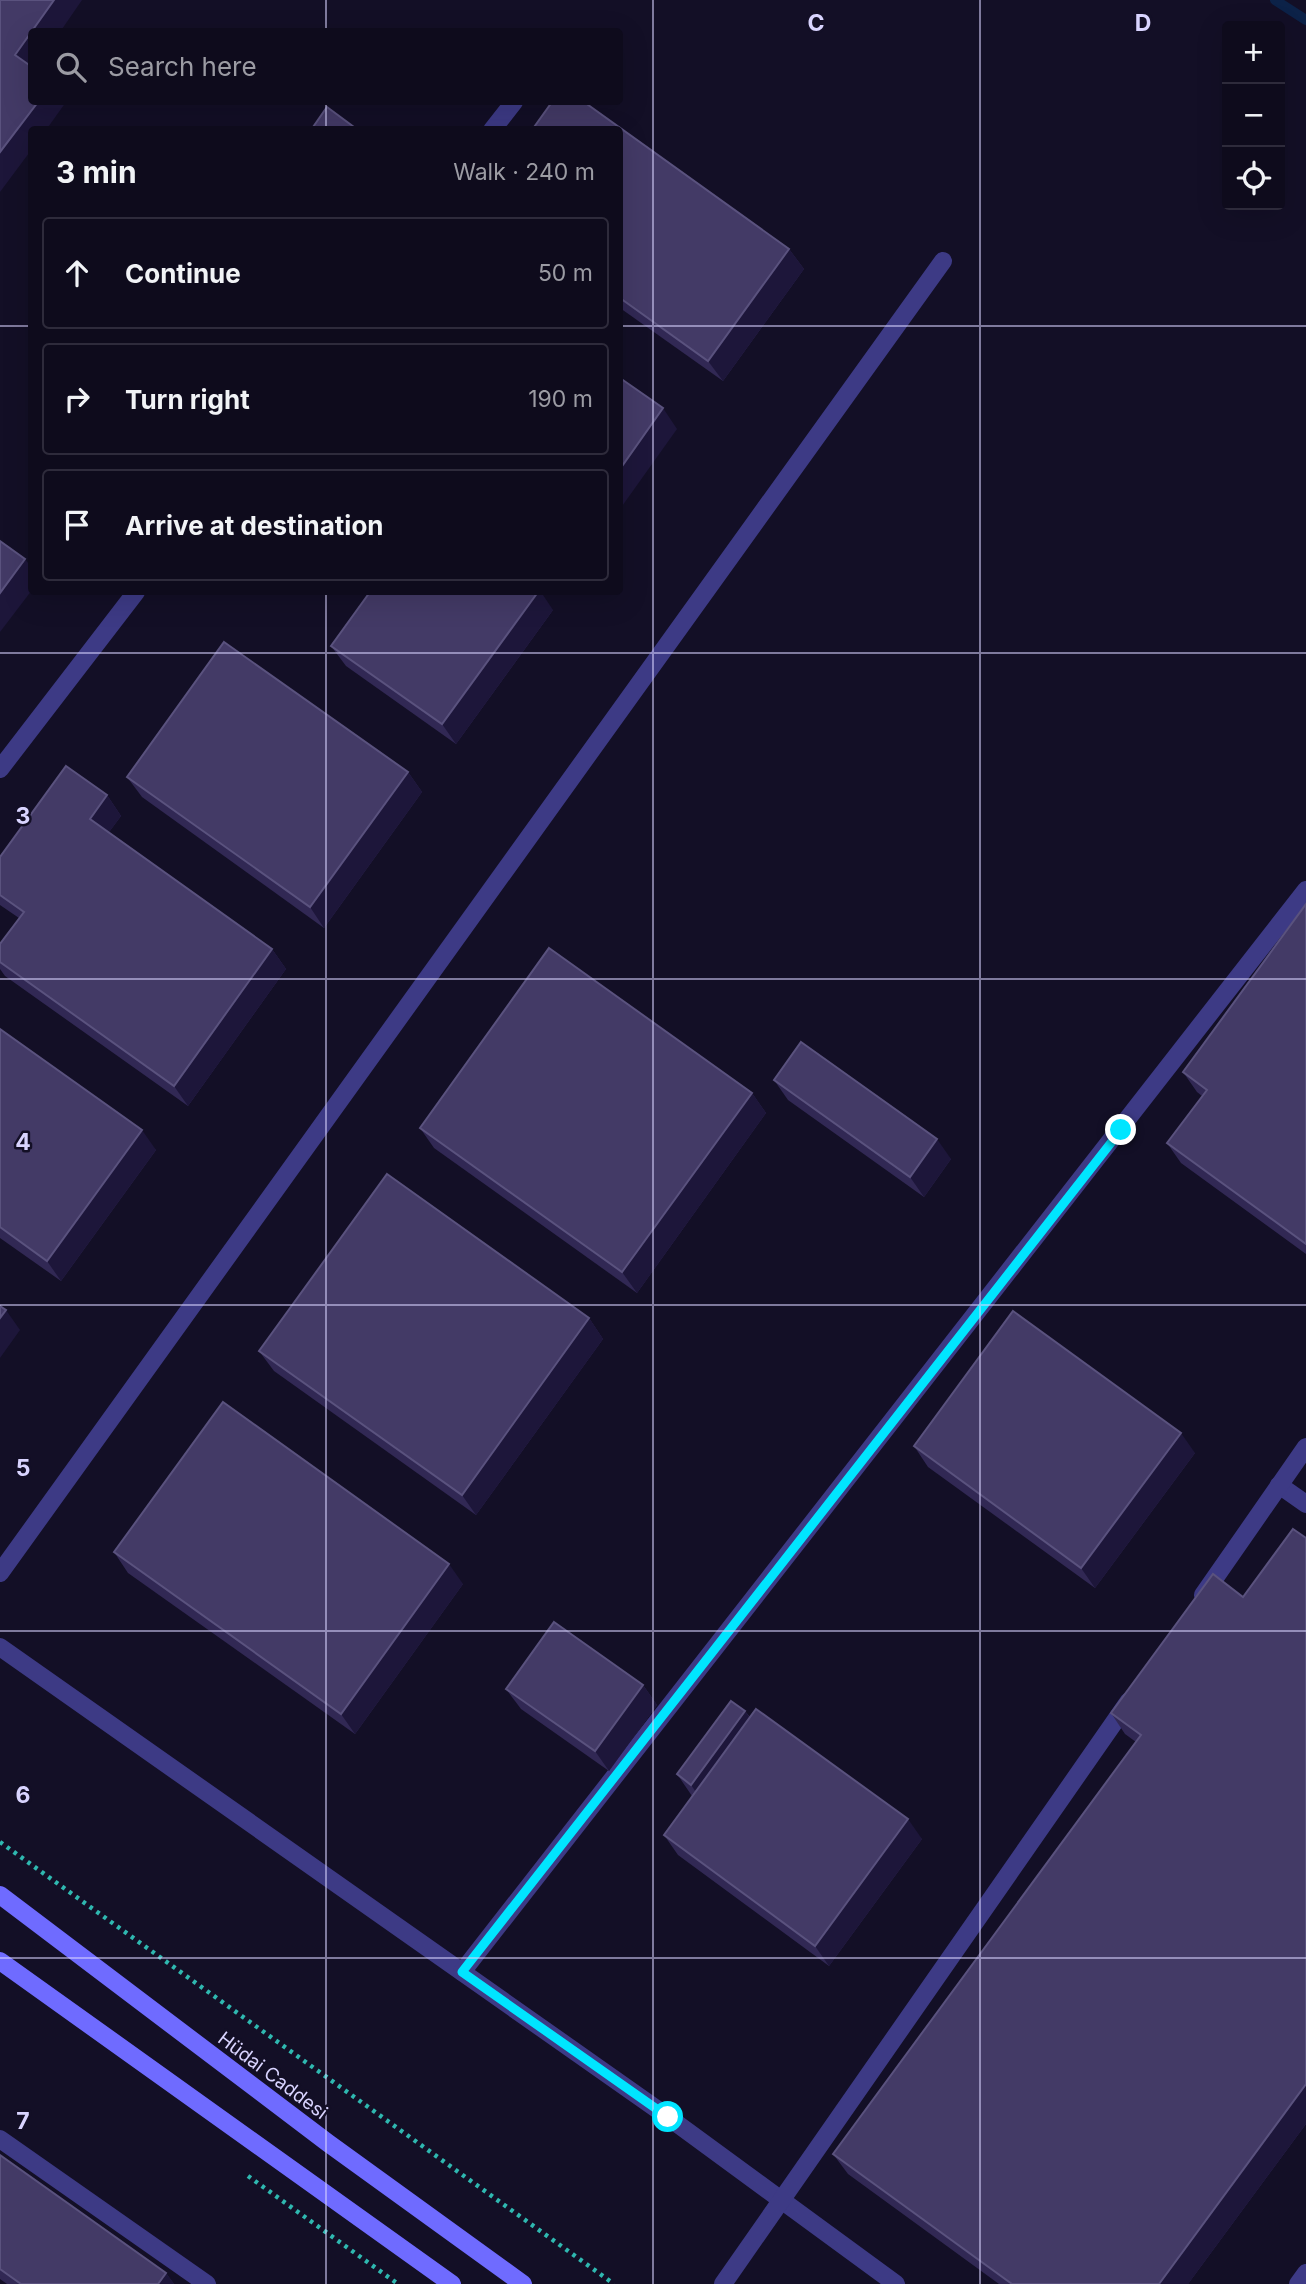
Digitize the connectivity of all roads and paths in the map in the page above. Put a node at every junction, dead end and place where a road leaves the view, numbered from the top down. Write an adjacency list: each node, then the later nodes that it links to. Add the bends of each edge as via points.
1 (512, 105): 2 (street)
2 (495, 126)
3 (943, 261): 10 (street)
4 (134, 595): 5 (street)
5 (0, 769)
6 (1306, 890): 17 (street)
7 (1306, 1447): 8 (street)
8 (1279, 1485): 9 (street); 11 (street)
9 (1306, 1504)
10 (0, 1573)
11 (1192, 1610)
12 (0, 1647): 17 (street)
13 (1137, 1690): 19 (street)
14 (0, 1842): 24 (path)
15 (0, 1895): 23 (street, Hüdai Caddesi)
16 (0, 1961): 22 (street)
17 (462, 1972): 19 (street)
18 (0, 2139): 21 (street)
19 (781, 2200): 25 (street); 26 (street)
20 (1306, 2273): 27 (street)
21 (207, 2284)
22 (452, 2284)
23 (523, 2284)
24 (614, 2284)
25 (723, 2284)
26 (896, 2284)
27 (1298, 2284)

